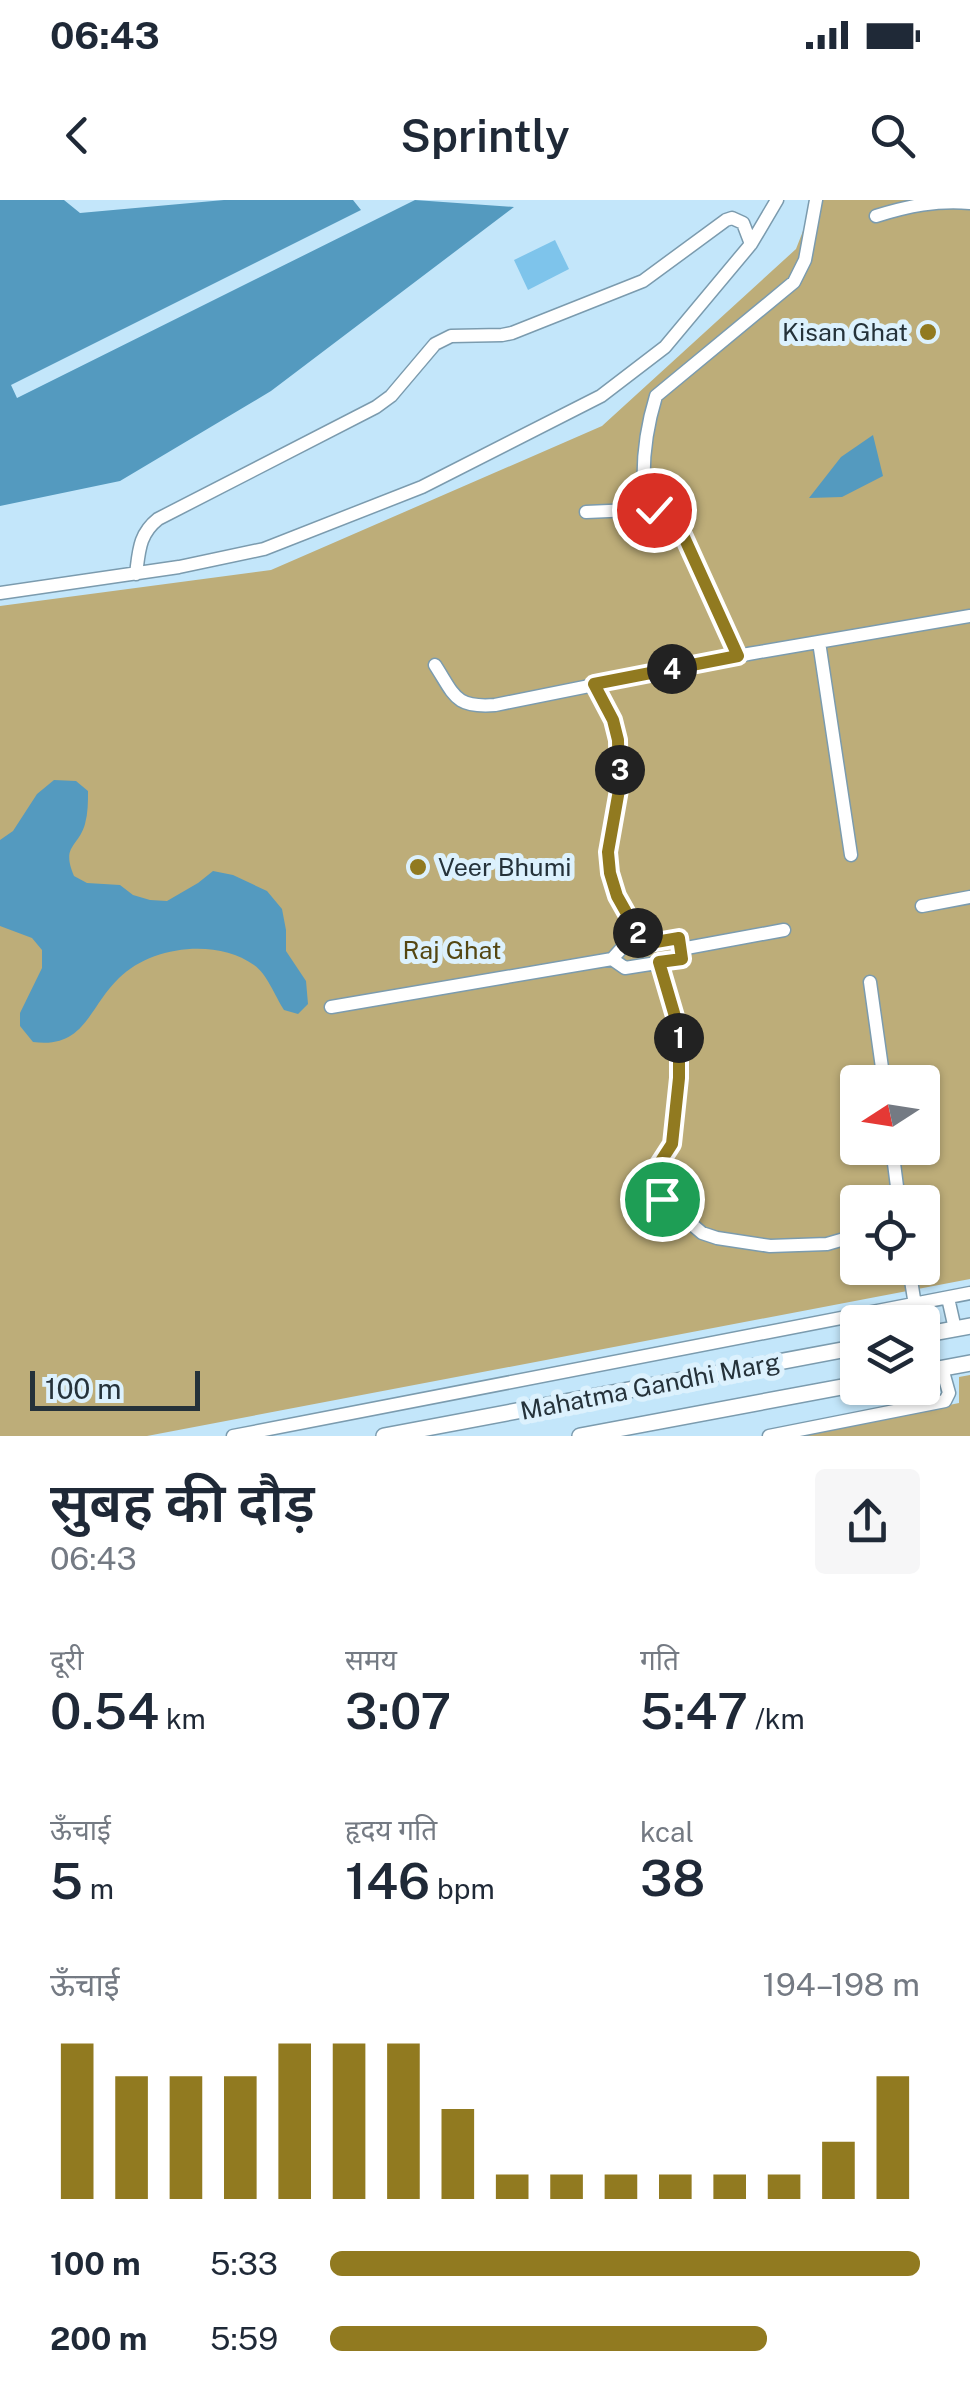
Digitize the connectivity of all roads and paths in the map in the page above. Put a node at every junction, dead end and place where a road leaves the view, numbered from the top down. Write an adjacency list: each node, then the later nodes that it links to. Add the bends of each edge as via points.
1 (777, 200): 5 (street)
2 (816, 200): 6 (street, via 794,282 656,396 642,457)
3 (970, 204): 4 (street, via 929,203)
4 (876, 216)
5 (751, 244): 8 (street, via 666,347 601,396 422,487 281,542); 8 (street, via 743,223 732,218 642,281 512,333 443,339 376,406 152,524 140,539)
6 (645, 503): 7 (street); 12 (street, via 668,510 679,526)
7 (586, 512)
8 (136, 574): 9 (street)
9 (0, 593)
10 (970, 616): 11 (street)
11 (819, 642): 12 (street); 15 (street)
12 (738, 656): 14 (street)
13 (435, 665): 14 (street, via 454,695 471,707)
14 (594, 684): 19 (street, via 618,740 610,873)
15 (851, 847)
16 (970, 898): 17 (street)
17 (922, 906)
18 (784, 930): 20 (street)
19 (644, 944): 20 (street, via 679,938); 21 (street, via 622,948)
20 (680, 948): 22 (street, via 682,959)
21 (612, 959): 22 (street, via 625,968); 24 (street)
22 (659, 962): 26 (street, via 679,1030 679,1078 672,1144 650,1178 654,1189 702,1232 732,1241 770,1246)
23 (871, 989): 25 (street)
24 (331, 1007)
25 (882, 1065)
26 (840, 1240)
27 (912, 1285): 30 (street)
28 (970, 1293): 29 (street)
29 (948, 1298): 30 (street); 31 (street)
30 (915, 1304): 36 (street)
31 (962, 1328)
32 (840, 1350): 37 (main road, Mahatma Gandhi Marg)
33 (970, 1363): 34 (main road)
34 (942, 1368): 39 (street, via 949,1393 944,1401)
35 (840, 1387): 38 (main road, Mahatma Gandhi Marg)
36 (233, 1436)
37 (384, 1436)
38 (580, 1436)
39 (769, 1436)

